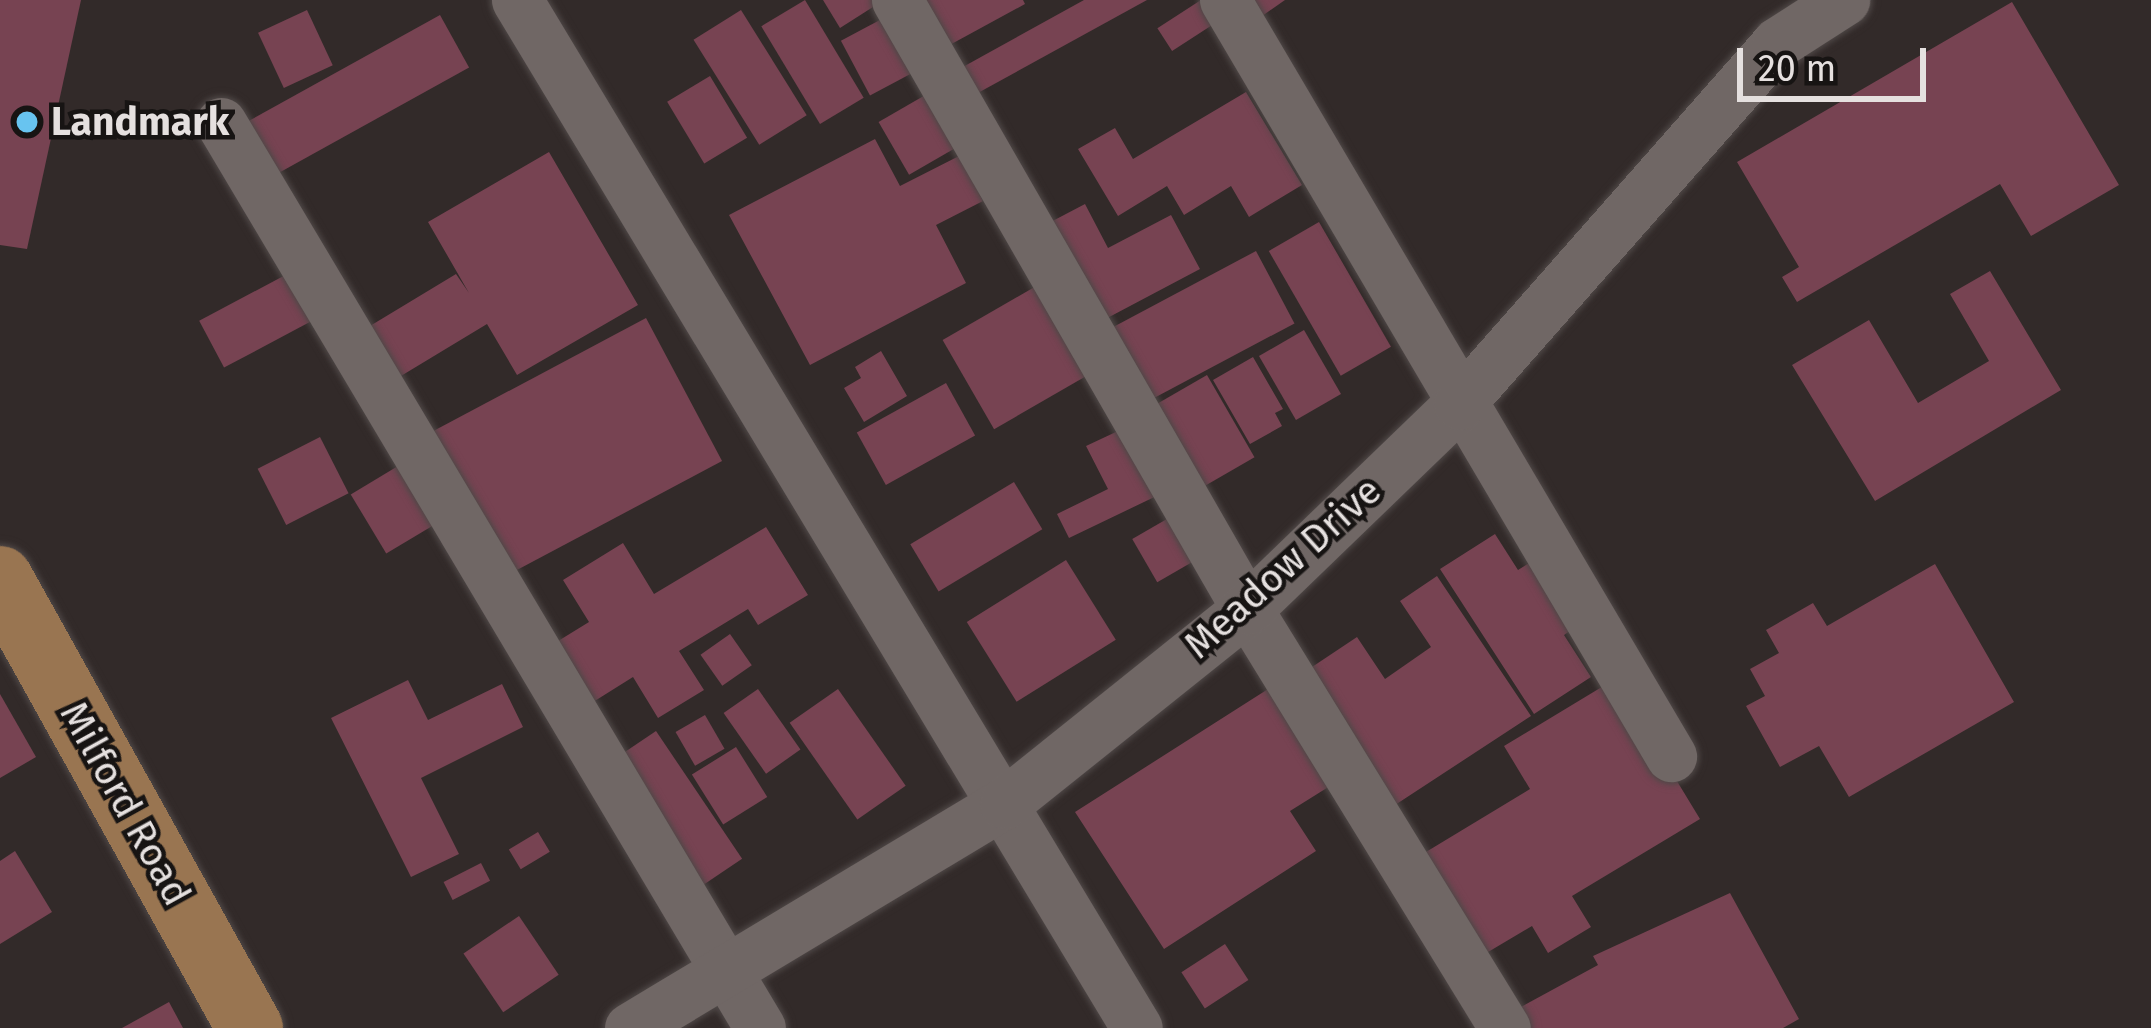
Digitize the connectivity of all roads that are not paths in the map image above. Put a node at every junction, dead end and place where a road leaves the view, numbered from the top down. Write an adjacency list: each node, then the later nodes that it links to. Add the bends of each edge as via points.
1 (518, 0): 10 (street)
2 (897, 0): 8 (street)
3 (1225, 0): 6 (street)
4 (1844, 0): 6 (street, Meadow Drive, via 1778,44)
5 (221, 123): 11 (street)
6 (1460, 404): 8 (street, Meadow Drive); 9 (street)
7 (0, 579): 12 (main road, Milford Road)
8 (1247, 608): 10 (street, Meadow Drive); 16 (street)
9 (1671, 756)
10 (1005, 803): 11 (street, Meadow Drive); 15 (street)
11 (723, 966): 13 (street, Meadow Drive); 14 (street)
12 (250, 1028)
13 (630, 1028)
14 (760, 1028)
15 (1137, 1028)
16 (1504, 1028)

